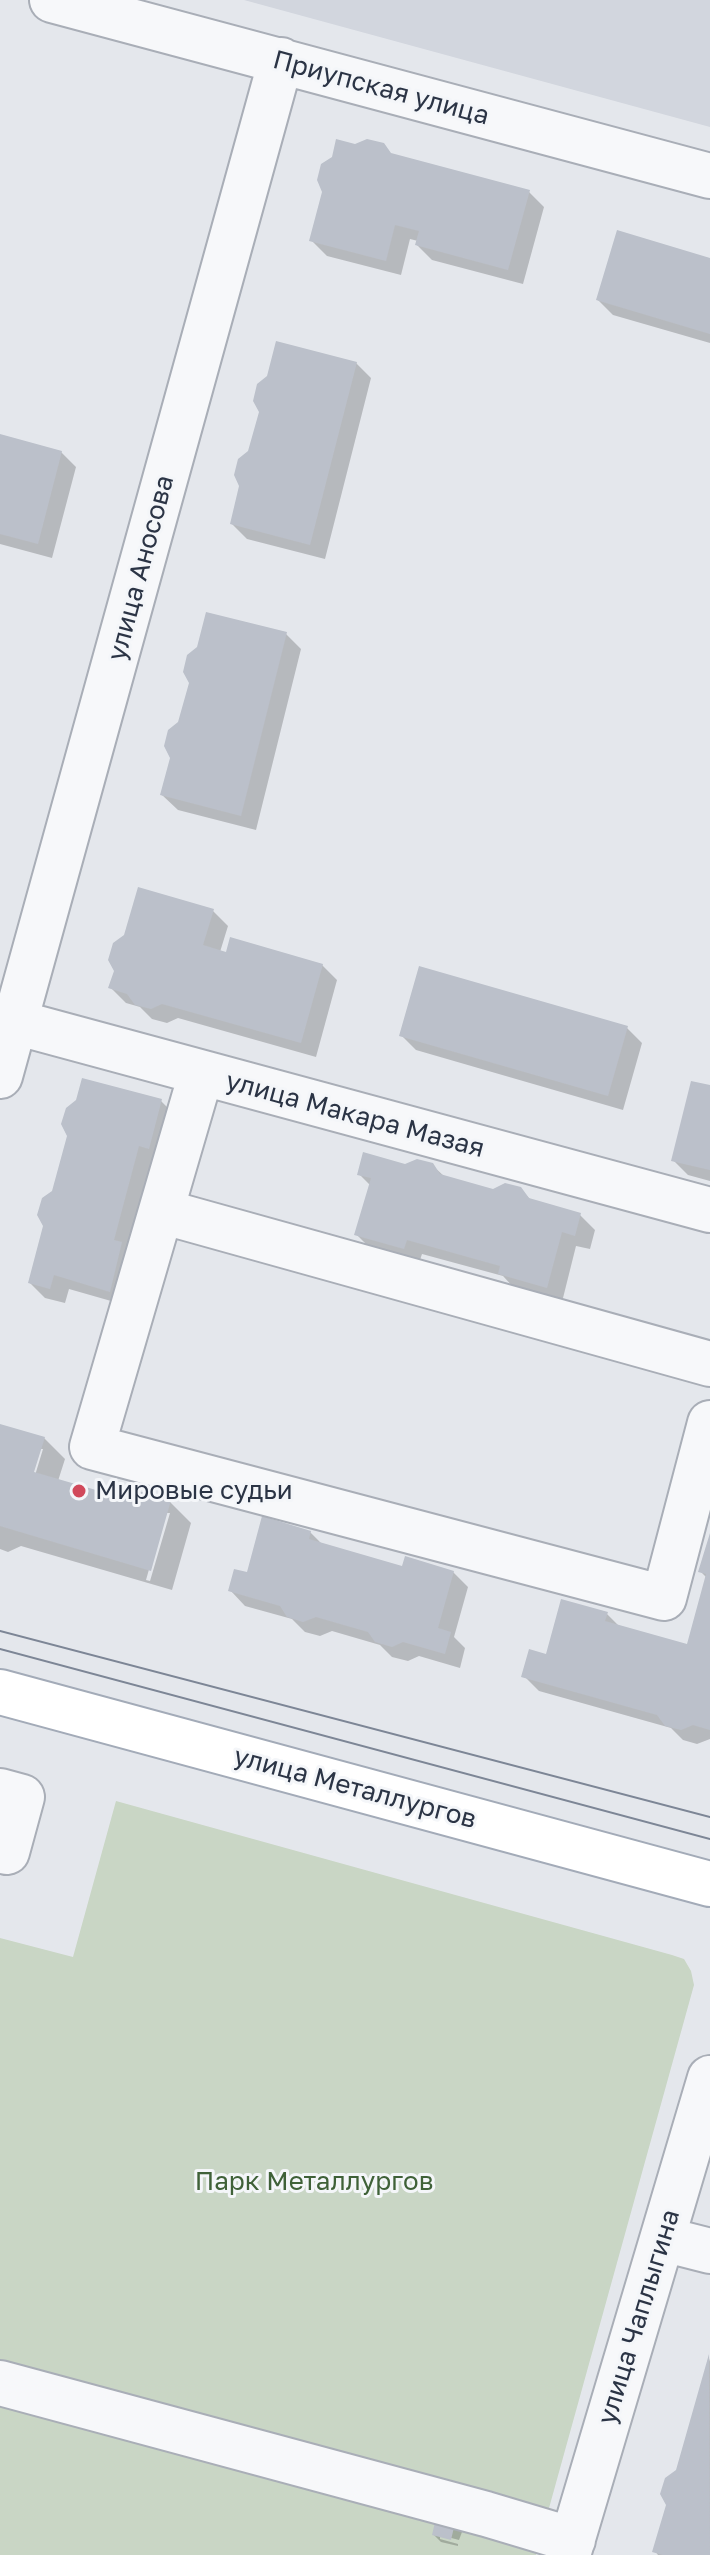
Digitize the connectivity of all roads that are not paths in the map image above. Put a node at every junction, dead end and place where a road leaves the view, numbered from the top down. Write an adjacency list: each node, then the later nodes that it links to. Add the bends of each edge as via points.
1 (52, 0): 2 (street, Приупская улица)
2 (281, 60): 3 (street, Приупская улица); 4 (street, улица Аносова)
3 (710, 176)
4 (8, 1020): 5 (street, улица Макара Мазая); 6 (street, улица Аносова)
5 (201, 1074): 7 (street, улица Макара Мазая); 8 (street)
6 (0, 1076)
7 (710, 1210)
8 (161, 1211): 9 (street); 10 (street, via 92,1447 664,1598)
9 (710, 1364)
10 (710, 1423)
11 (0, 1692): 14 (main road, улица Металлургов)
12 (0, 1791): 13 (street, via 22,1797 7,1852)
13 (0, 1850)
14 (710, 1884)
15 (710, 2078): 16 (street, улица Чаплыгина)
16 (663, 2239): 17 (street); 19 (street, улица Чаплыгина)
17 (710, 2251)
18 (0, 2383): 19 (street, via 470,2509)
19 (571, 2547)

